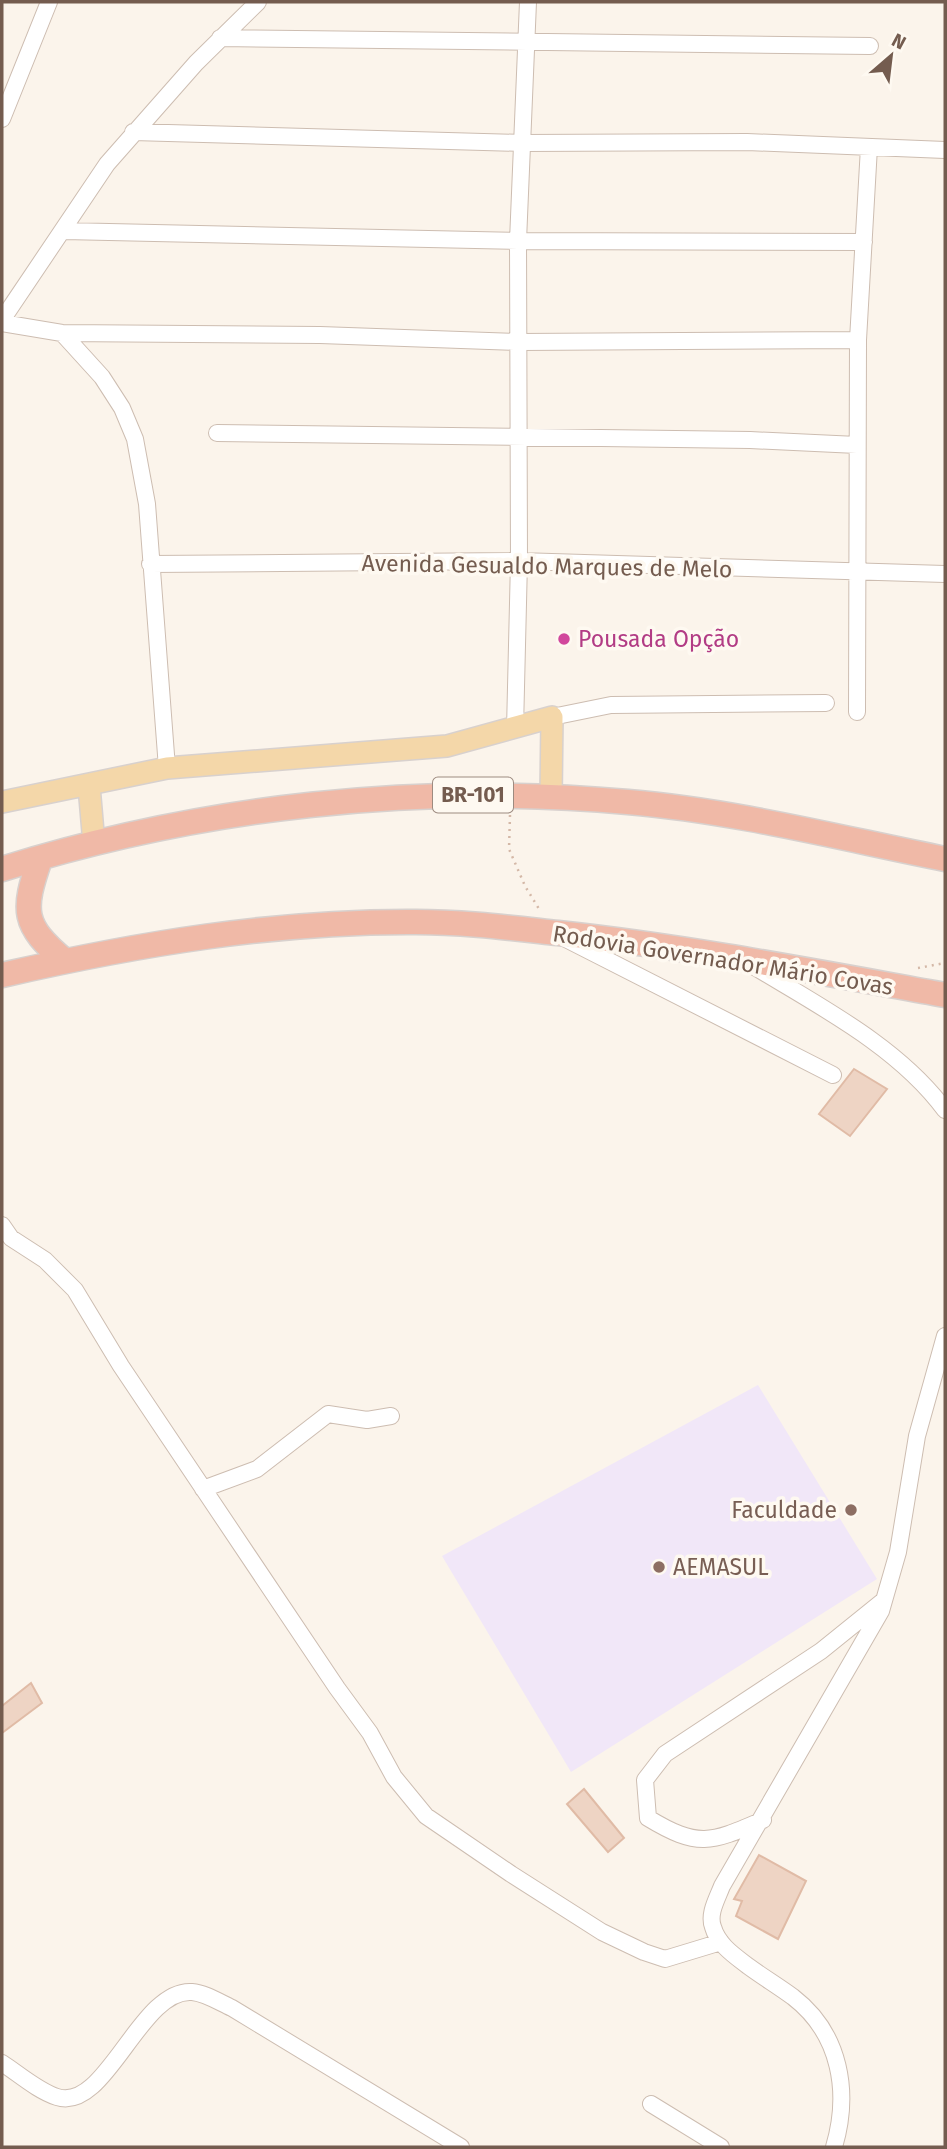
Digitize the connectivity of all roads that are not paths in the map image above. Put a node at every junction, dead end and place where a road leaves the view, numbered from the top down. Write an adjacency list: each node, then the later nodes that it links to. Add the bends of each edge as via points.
1 (49, 2): 7 (street)
2 (258, 2): 4 (street)
3 (528, 2): 5 (street)
4 (220, 38): 5 (street); 8 (street)
5 (526, 41): 6 (street); 9 (street)
6 (870, 46)
7 (2, 119)
8 (133, 132): 9 (street); 12 (street, via 93,182)
9 (523, 143): 10 (street, via 734,141); 13 (street)
10 (869, 147): 11 (street); 14 (street)
11 (945, 150)
12 (64, 231): 13 (street); 15 (street)
13 (518, 241): 14 (street); 18 (street)
14 (864, 242): 17 (street)
15 (2, 322): 16 (street)
16 (62, 333): 18 (street); 23 (street, via 102,377 135,439 143,471)
17 (858, 340): 18 (street); 21 (street)
18 (520, 342): 20 (street)
19 (217, 433): 20 (street)
20 (520, 438): 21 (street); 22 (street)
21 (857, 445): 24 (street)
22 (519, 561): 23 (street, Avenida Gesualdo Marques de Melo); 24 (street, Avenida Gesualdo Marques de Melo); 29 (street)
23 (150, 564): 30 (street)
24 (857, 573): 25 (street, Avenida Gesualdo Marques de Melo); 27 (street)
25 (945, 574)
26 (826, 703): 28 (street, via 611,705)
27 (857, 712)
28 (552, 717): 29 (main road); 32 (main road)
29 (515, 729): 30 (main road, via 447,746)
30 (167, 768): 31 (main road)
31 (89, 786): 33 (main road); 34 (main road)
32 (551, 797): 34 (highway, BR-101, via 408,795 199,821); 36 (highway, BR-101, via 728,815)
33 (2, 803)
34 (94, 844): 35 (highway, BR-101)
35 (40, 859): 37 (highway, BR-101); 40 (highway, via 27,904 28,917 42,942)
36 (945, 859)
37 (2, 869)
38 (554, 933): 39 (highway, Rodovia Governador Mário Covas); 40 (highway, Rodovia Governador Mário Covas, via 417,922 316,925 208,935); 43 (street)
39 (739, 958): 42 (highway, Rodovia Governador Mário Covas); 44 (street, via 875,1045 914,1074)
40 (65, 961): 41 (highway, Rodovia Governador Mário Covas)
41 (2, 975)
42 (945, 995)
43 (833, 1075)
44 (945, 1110)
45 (2, 1225): 48 (street, via 11,1238 45,1260 75,1290)
46 (945, 1336): 49 (street, via 917,1436 898,1552)
47 (391, 1416): 48 (street, via 368,1420 328,1414 257,1469)
48 (204, 1489): 51 (street, via 370,1733 394,1777 426,1816 602,1933 644,1952 665,1959)
49 (885, 1600): 50 (street, via 856,1660); 50 (street, via 821,1651 665,1754 645,1780 649,1818 679,1836 719,1839)
50 (763, 1820): 51 (street, via 722,1886 713,1910 712,1925)
51 (721, 1942): 56 (street, via 795,1999 832,2048 841,2071 842,2092)
52 (2, 2063): 54 (street, via 58,2097 79,2095 154,2010 169,1997 193,1992 232,2008)
53 (651, 2104): 55 (street)
54 (461, 2147)
55 (721, 2147)
56 (834, 2147)

